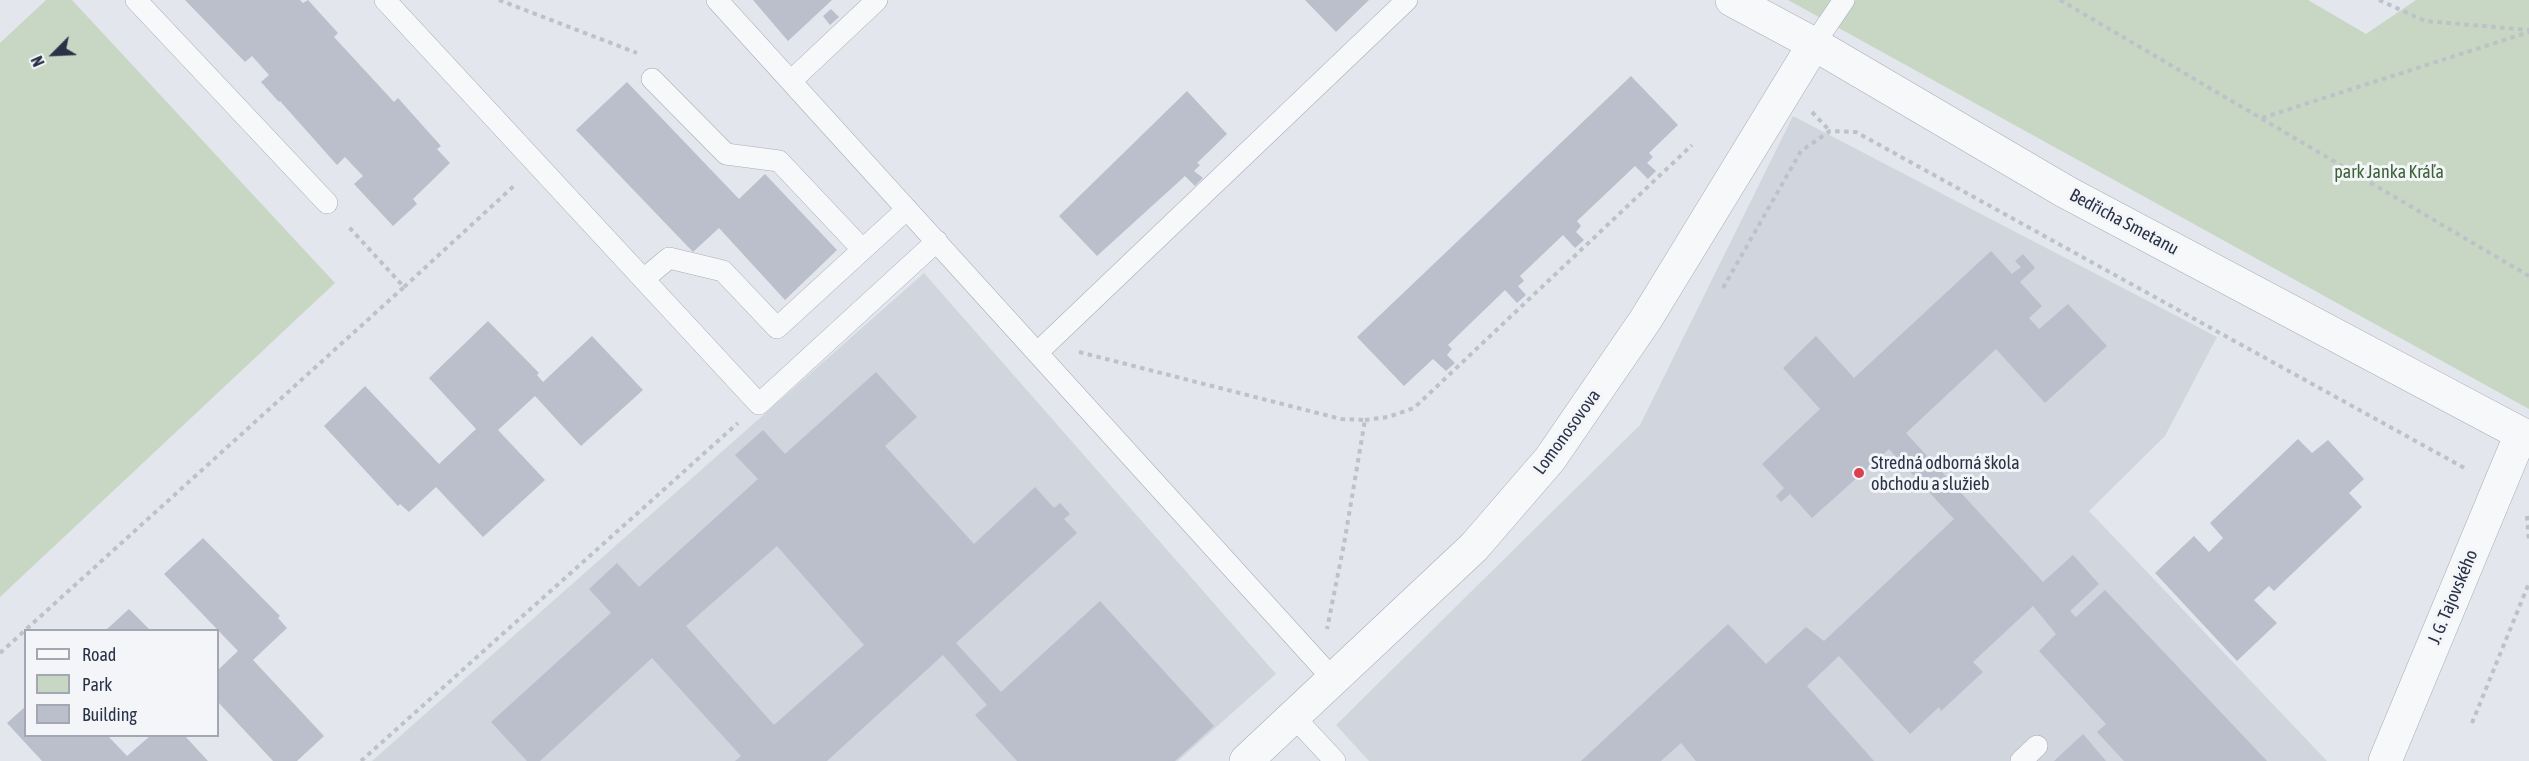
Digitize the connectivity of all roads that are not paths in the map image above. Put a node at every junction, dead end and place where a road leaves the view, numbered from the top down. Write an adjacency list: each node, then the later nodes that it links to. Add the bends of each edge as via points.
1 (136, 0): 11 (lane)
2 (385, 0): 15 (lane)
3 (717, 0): 10 (lane)
4 (877, 0): 10 (lane)
5 (1407, 0): 16 (lane)
6 (1732, 0): 8 (street, Bedřicha Smetanu)
7 (1845, 0): 8 (lane)
8 (1814, 44): 17 (street, Bedřicha Smetanu, via 2066,192); 18 (street, Lomonosovova, via 1646,319 1550,459 1474,547)
9 (652, 79): 14 (lane, via 726,154 779,161)
10 (791, 81): 12 (lane)
11 (327, 203)
12 (907, 209): 13 (lane); 14 (lane)
13 (937, 241): 15 (lane, via 759,404); 16 (lane)
14 (862, 249): 15 (lane, via 777,327 723,271 669,258)
15 (645, 279)
16 (1043, 348): 18 (lane)
17 (2525, 436): 24 (street, J. G. Tajovského, via 2499,486)
18 (1326, 671): 19 (street, Lomonosovova)
19 (1294, 717): 21 (street, Lomonosovova); 22 (lane)
20 (2037, 746): 23 (lane)
21 (1246, 761)
22 (1335, 761)
23 (2021, 761)
24 (2385, 761)

